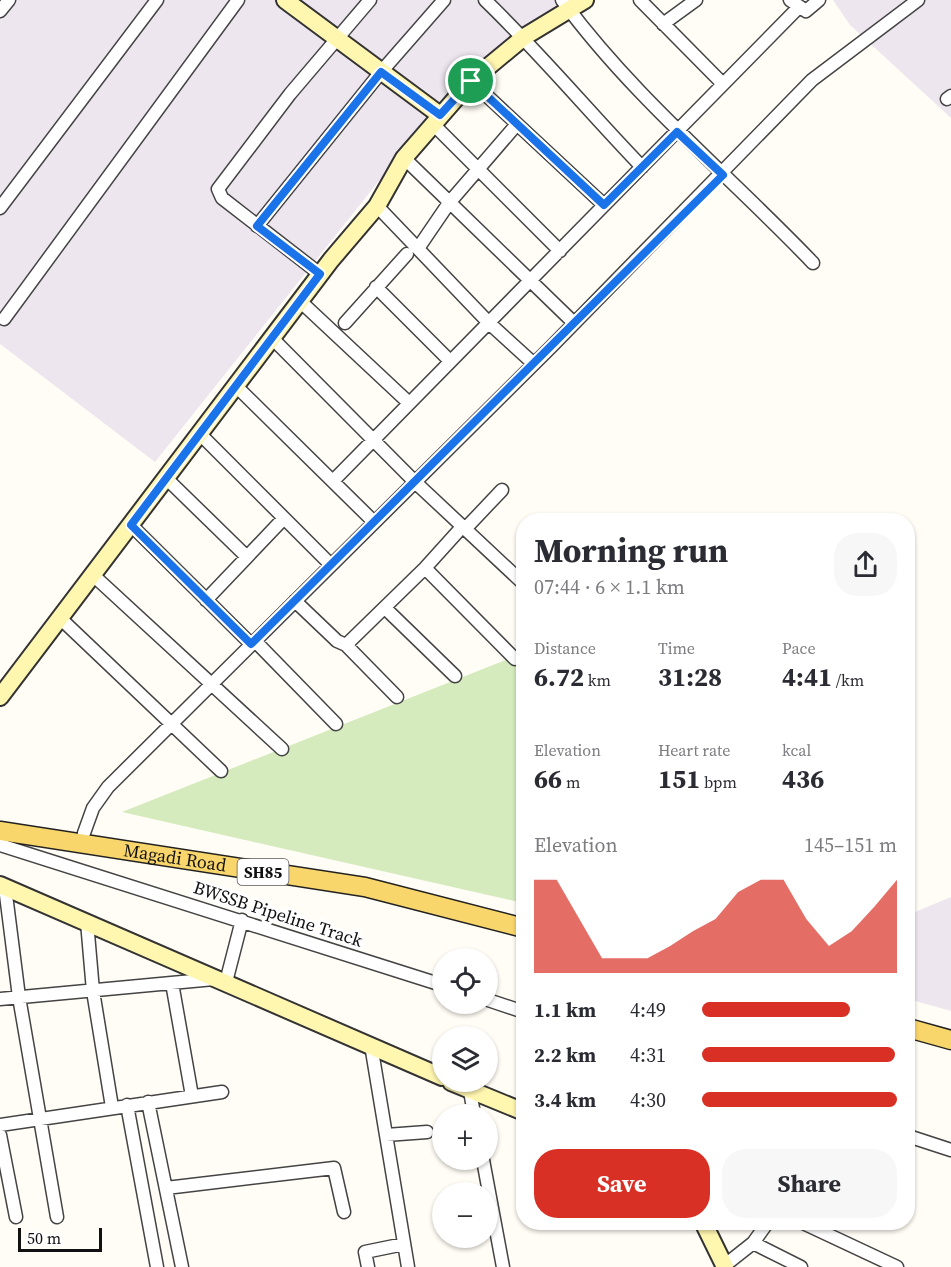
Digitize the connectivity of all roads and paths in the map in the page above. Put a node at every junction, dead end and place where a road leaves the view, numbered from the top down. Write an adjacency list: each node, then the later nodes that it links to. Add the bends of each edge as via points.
1 (9, 0): 15 (street)
2 (157, 0): 32 (street)
3 (238, 0): 42 (street)
4 (370, 0): 18 (street)
5 (444, 0): 19 (street)
6 (485, 0): 17 (street)
7 (585, 0): 14 (street)
8 (640, 0): 16 (street)
9 (696, 0): 16 (street)
10 (819, 0): 13 (street, via 806,11)
11 (918, 0): 28 (street, via 812,80)
12 (293, 2): 18 (street)
13 (794, 4): 21 (street)
14 (566, 5): 17 (street); 24 (street)
15 (0, 11)
16 (663, 24): 21 (street)
17 (524, 37): 20 (street); 26 (street)
18 (336, 39): 19 (street); 33 (street, via 218,189 222,198)
19 (381, 72): 22 (street); 33 (street)
20 (471, 81): 22 (street); 23 (street)
21 (723, 84): 24 (street)
22 (436, 119): 25 (street); 27 (street)
23 (517, 124): 27 (street); 30 (street)
24 (677, 132): 26 (street); 28 (street)
25 (404, 158): 29 (street); 31 (street)
26 (642, 167): 30 (street)
27 (479, 171): 29 (street); 35 (street)
28 (723, 175): 37 (street); 45 (street)
29 (449, 203): 34 (street); 39 (street)
30 (604, 205): 35 (street)
31 (377, 206): 34 (street); 38 (street)
32 (0, 208)
33 (257, 226): 38 (street)
34 (419, 247): 44 (street)
35 (560, 251): 39 (street)
36 (407, 254): 40 (street)
37 (813, 263)
38 (320, 274): 41 (street)
39 (529, 280): 44 (street); 45 (street)
40 (376, 288): 43 (street); 47 (street)
41 (300, 301): 46 (street); 50 (street)
42 (4, 319)
43 (345, 323)
44 (489, 323): 47 (street); 48 (street)
45 (574, 323): 48 (street)
46 (272, 338): 49 (street); 52 (street)
47 (450, 362): 50 (street)
48 (534, 364): 55 (street)
49 (236, 386): 51 (street); 54 (street)
50 (409, 403): 52 (street)
51 (200, 434): 53 (street); 57 (street)
52 (373, 440): 54 (street); 55 (street)
53 (166, 478): 59 (street); 61 (street)
54 (333, 481): 58 (street)
55 (415, 482): 58 (street); 60 (street)
56 (502, 490): 60 (street)
57 (284, 518): 61 (street); 62 (street)
58 (374, 522): 62 (street)
59 (131, 525): 64 (street); 66 (street)
60 (464, 528): 63 (street); 65 (street)
61 (247, 557): 66 (street)
62 (331, 565): 67 (street)
63 (425, 568): 68 (street); 72 (street)
64 (93, 575): 69 (street); 74 (street)
65 (516, 577)
66 (206, 600): 70 (street)
67 (295, 601): 70 (street); 71 (street)
68 (385, 608): 71 (street); 73 (street)
69 (60, 618): 75 (street); 77 (street)
70 (253, 643): 74 (street); 78 (street)
71 (346, 645): 76 (street)
72 (515, 659)
73 (455, 676)
74 (212, 683): 77 (street); 79 (street)
75 (0, 697)
76 (397, 697)
77 (171, 724): 80 (street); 83 (street, via 108,787 93,808)
78 (336, 724)
79 (282, 749)
80 (221, 771)
81 (0, 820): 83 (main road, Magadi Road / SH85)
82 (0, 831): 89 (main road, Magadi Road / SH85, via 365,887)
83 (84, 833): 86 (main road, Magadi Road / SH85, via 369,876)
84 (0, 845): 87 (street, BWSSB Pipeline Track)
85 (2, 886): 88 (street); 94 (street)
86 (516, 914)
87 (242, 920): 90 (street); 92 (street, BWSSB Pipeline Track)
88 (87, 922): 90 (street); 93 (street)
89 (516, 926)
90 (222, 980): 91 (street); 102 (street)
91 (172, 983): 93 (street); 106 (street)
92 (432, 983)
93 (93, 991): 94 (street); 109 (street)
94 (19, 998): 95 (street); 111 (street)
95 (0, 999)
96 (498, 1003): 97 (street)
97 (516, 1009)
98 (915, 1018): 99 (main road)
99 (951, 1028)
100 (915, 1030): 101 (main road)
101 (951, 1040)
102 (371, 1045): 103 (street); 115 (street)
103 (432, 1072)
104 (222, 1092): 106 (street)
105 (473, 1092): 110 (street)
106 (192, 1096): 107 (street)
107 (148, 1102): 108 (street); 119 (street)
108 (127, 1105): 109 (street); 128 (street)
109 (112, 1107): 111 (street)
110 (516, 1109)
111 (40, 1119): 112 (street); 121 (street)
112 (0, 1125)
113 (427, 1132): 115 (street)
114 (0, 1135): 122 (street)
115 (386, 1135): 127 (street)
116 (915, 1138): 117 (street)
117 (951, 1150)
118 (485, 1170): 132 (street)
119 (166, 1188): 120 (street, via 334,1168); 129 (street)
120 (344, 1212)
121 (57, 1216)
122 (16, 1217)
123 (710, 1230): 133 (street)
124 (762, 1230): 126 (street)
125 (818, 1230): 135 (street)
126 (753, 1243): 133 (street); 134 (street)
127 (404, 1244): 130 (street, via 364,1252); 131 (street)
128 (157, 1267)
129 (182, 1267)
130 (368, 1267)
131 (408, 1267)
132 (503, 1267)
133 (724, 1267)
134 (801, 1267)
135 (897, 1267)

